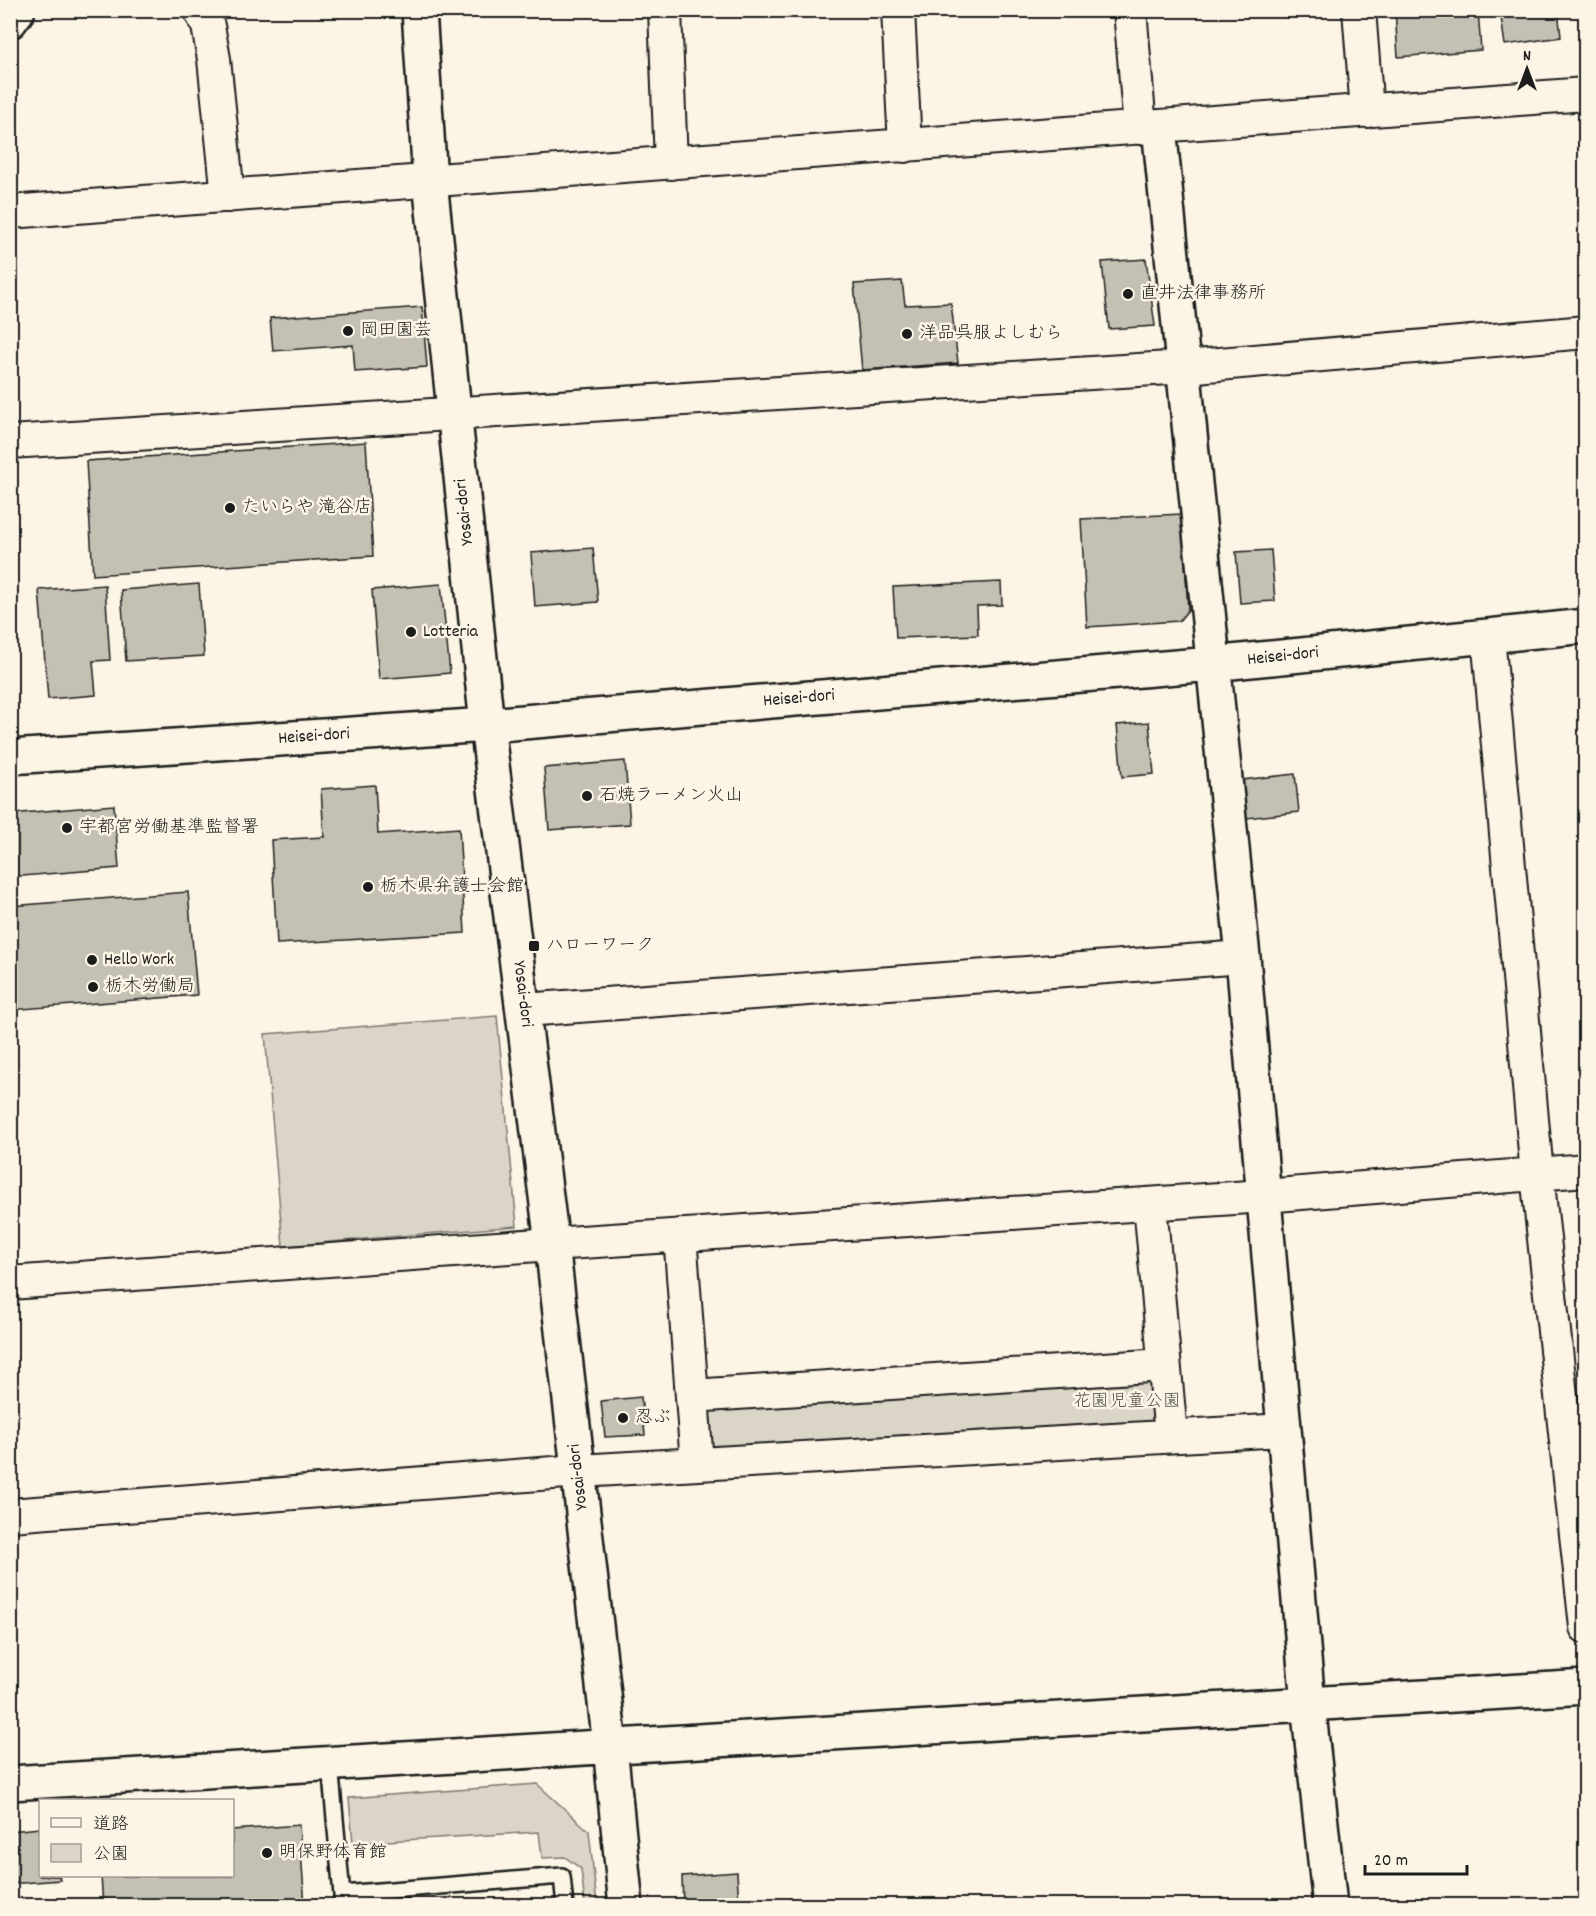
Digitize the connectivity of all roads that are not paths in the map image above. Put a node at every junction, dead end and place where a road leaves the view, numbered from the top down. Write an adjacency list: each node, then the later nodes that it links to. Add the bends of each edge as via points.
1 (18, 10): 8 (street)
2 (200, 10): 15 (street, via 208,26 214,59)
3 (419, 10): 14 (street, Yosai-dori)
4 (665, 10): 13 (street)
5 (898, 10): 12 (street)
6 (1130, 10): 11 (street)
7 (1359, 10): 10 (street)
8 (10, 21)
9 (1586, 94): 10 (street)
10 (1367, 111): 11 (street)
11 (1150, 128): 12 (street); 18 (street)
12 (905, 146): 13 (street)
13 (670, 163): 14 (street)
14 (430, 181): 15 (street); 19 (street, Yosai-dori)
15 (228, 196): 16 (street)
16 (10, 212)
17 (1586, 332): 18 (street)
18 (1185, 367): 19 (street); 23 (street)
19 (456, 415): 20 (street); 24 (street, Yosai-dori)
20 (10, 442)
21 (1586, 626): 22 (street, Heisei-dori)
22 (1488, 636): 23 (street, Heisei-dori); 29 (street)
23 (1212, 664): 24 (street, Heisei-dori); 26 (street)
24 (487, 725): 25 (street, Heisei-dori); 27 (street, Yosai-dori)
25 (10, 757)
26 (1243, 957): 27 (street); 30 (street)
27 (524, 1010): 33 (street, Yosai-dori)
28 (1586, 1170): 29 (street)
29 (1537, 1174): 30 (street); 42 (street)
30 (1264, 1196): 31 (street); 37 (street)
31 (1150, 1204): 32 (street); 35 (street)
32 (680, 1235): 33 (street); 36 (street)
33 (552, 1244): 34 (street); 40 (street, Yosai-dori)
34 (10, 1283)
35 (1164, 1365): 36 (street); 38 (street)
36 (692, 1396): 39 (street)
37 (1284, 1430): 38 (street); 44 (street)
38 (1171, 1436): 39 (street)
39 (698, 1464): 40 (street)
40 (579, 1471): 41 (street); 45 (street, Yosai-dori)
41 (10, 1515)
42 (1586, 1627)
43 (1586, 1687): 44 (street)
44 (1308, 1704): 45 (street); 51 (street)
45 (610, 1746): 46 (street); 50 (street, Yosai-dori)
46 (330, 1764): 47 (street); 48 (lane)
47 (10, 1783)
48 (342, 1900): 49 (lane, via 562,1876)
49 (565, 1905)
50 (626, 1905)
51 (1330, 1905)

